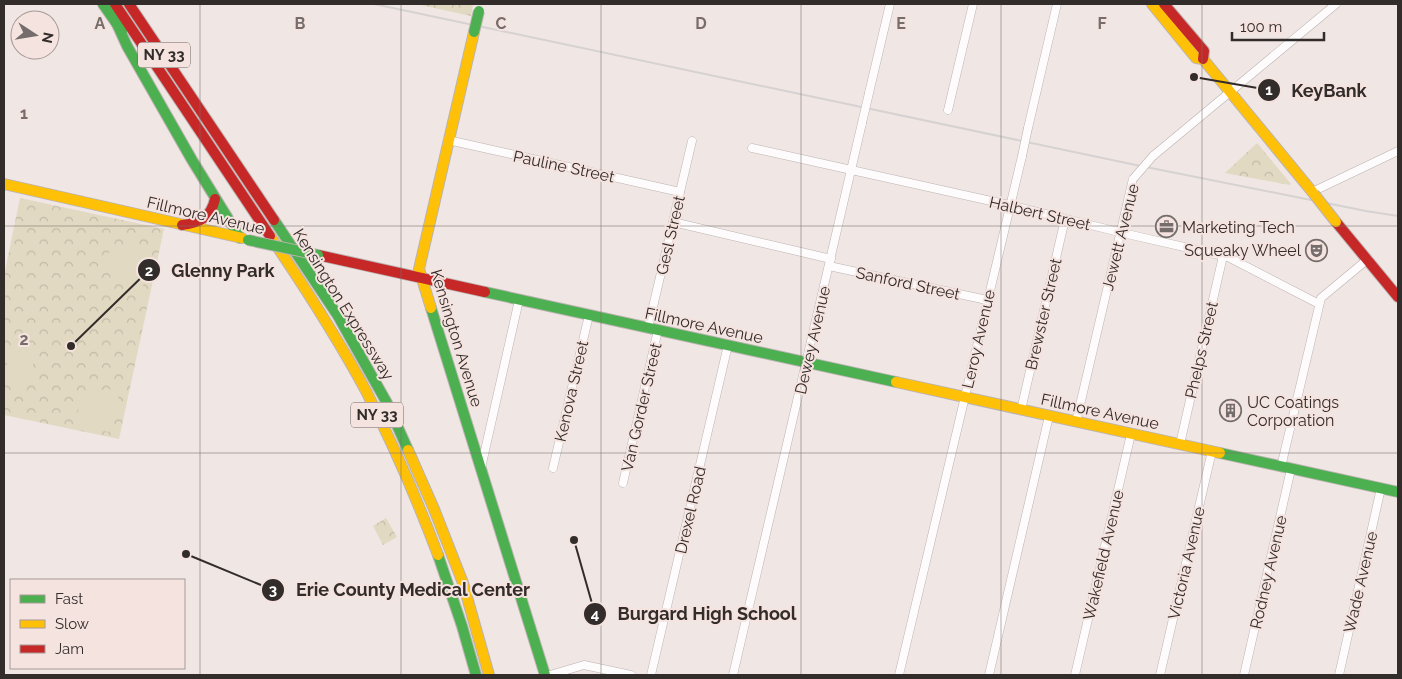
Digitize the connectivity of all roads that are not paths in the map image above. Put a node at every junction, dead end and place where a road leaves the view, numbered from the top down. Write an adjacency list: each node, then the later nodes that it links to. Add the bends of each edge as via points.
1 (103, 4): 11 (main road)
2 (115, 4): 19 (main road, Kensington Expressway / NY 33)
3 (129, 4): 58 (main road, Kensington Expressway / NY 33, via 338,316 387,403 463,583)
4 (890, 4): 18 (street, Dewey Avenue, bridge)
5 (973, 4): 13 (street)
6 (1057, 4): 24 (street, Leroy Avenue, bridge)
7 (1152, 4): 10 (main road)
8 (1336, 4): 12 (street, Jewett Avenue)
9 (480, 7): 14 (main road, Kensington Avenue, bridge)
10 (1165, 7): 12 (main road, via 1196,58 1203,59)
11 (117, 24): 19 (main road, via 213,159); 23 (main road)
12 (1230, 93): 22 (main road); 28 (street, Jewett Avenue, bridge, via 1154,156 1133,179)
13 (948, 110)
14 (448, 140): 21 (street, Pauline Street); 33 (main road, Kensington Avenue, via 418,269)
15 (692, 141): 21 (street, Gesl Street)
16 (752, 148): 18 (street, Halbert Street)
17 (1398, 151): 22 (street)
18 (851, 170): 24 (street, Halbert Street); 32 (street, Dewey Avenue)
19 (231, 178): 57 (main road, Kensington Expressway / NY 33, via 365,390 432,538)
20 (4, 184): 27 (main road, Fillmore Avenue)
21 (680, 192): 26 (street, Gesl Street)
22 (1313, 193): 31 (main road, bridge)
23 (215, 199): 27 (main road, via 207,218 195,224); 29 (main road)
24 (1009, 205): 25 (street, Halbert Street); 37 (street, Leroy Avenue)
25 (1066, 219): 28 (street, Halbert Street); 45 (street, Brewster Street)
26 (673, 222): 32 (street, Sanford Street); 41 (street, Gesl Street)
27 (182, 225): 29 (main road, Fillmore Avenue)
28 (1121, 232): 30 (street, Halbert Street); 47 (street, Jewett Avenue)
29 (244, 239): 33 (main road, Fillmore Avenue, bridge)
30 (1223, 256): 38 (street, Halbert Street); 49 (street, Phelps Street)
31 (1368, 259): 35 (main road); 38 (street, Rodney Avenue, via 1320,298)
32 (830, 262): 37 (street, Sanford Street); 43 (street, Dewey Avenue)
33 (421, 278): 34 (main road, Fillmore Avenue); 39 (main road, Kensington Avenue)
34 (448, 284): 36 (main road, Fillmore Avenue); 39 (main road, via 434,290 430,297)
35 (1398, 297)
36 (519, 300): 40 (main road, Fillmore Avenue); 51 (street)
37 (987, 300): 44 (street, Leroy Avenue)
38 (1319, 304): 53 (street, Rodney Avenue)
39 (432, 311): 51 (main road, Kensington Avenue)
40 (589, 315): 41 (main road, Fillmore Avenue); 52 (street, Kenova Street)
41 (653, 329): 42 (main road, Fillmore Avenue); 54 (street, Van Gorder Street)
42 (728, 345): 43 (main road, Fillmore Avenue); 62 (street, Drexel Road)
43 (806, 362): 44 (main road, Fillmore Avenue); 63 (street, Dewey Avenue)
44 (964, 397): 45 (main road, Fillmore Avenue); 64 (street, Leroy Avenue)
45 (1021, 410): 46 (main road, Fillmore Avenue)
46 (1049, 416): 47 (main road, Fillmore Avenue); 65 (street)
47 (1076, 422): 48 (main road, Fillmore Avenue)
48 (1132, 434): 49 (main road, Fillmore Avenue); 66 (street, Wakefield Avenue)
49 (1180, 444): 50 (main road, Fillmore Avenue)
50 (1212, 451): 53 (main road, Fillmore Avenue); 67 (street, Victoria Avenue)
51 (481, 468): 59 (main road, Kensington Avenue)
52 (553, 468)
53 (1286, 468): 55 (main road, Fillmore Avenue); 68 (street, Rodney Avenue)
54 (623, 483)
55 (1381, 488): 56 (main road, Fillmore Avenue); 69 (street, Wade Avenue)
56 (1398, 492)
57 (476, 675)
58 (489, 675)
59 (546, 675)
60 (550, 675): 61 (street, via 584,665)
61 (631, 675)
62 (651, 675)
63 (733, 675)
64 (899, 675)
65 (989, 675)
66 (1075, 675)
67 (1160, 675)
68 (1244, 675)
69 (1339, 675)

